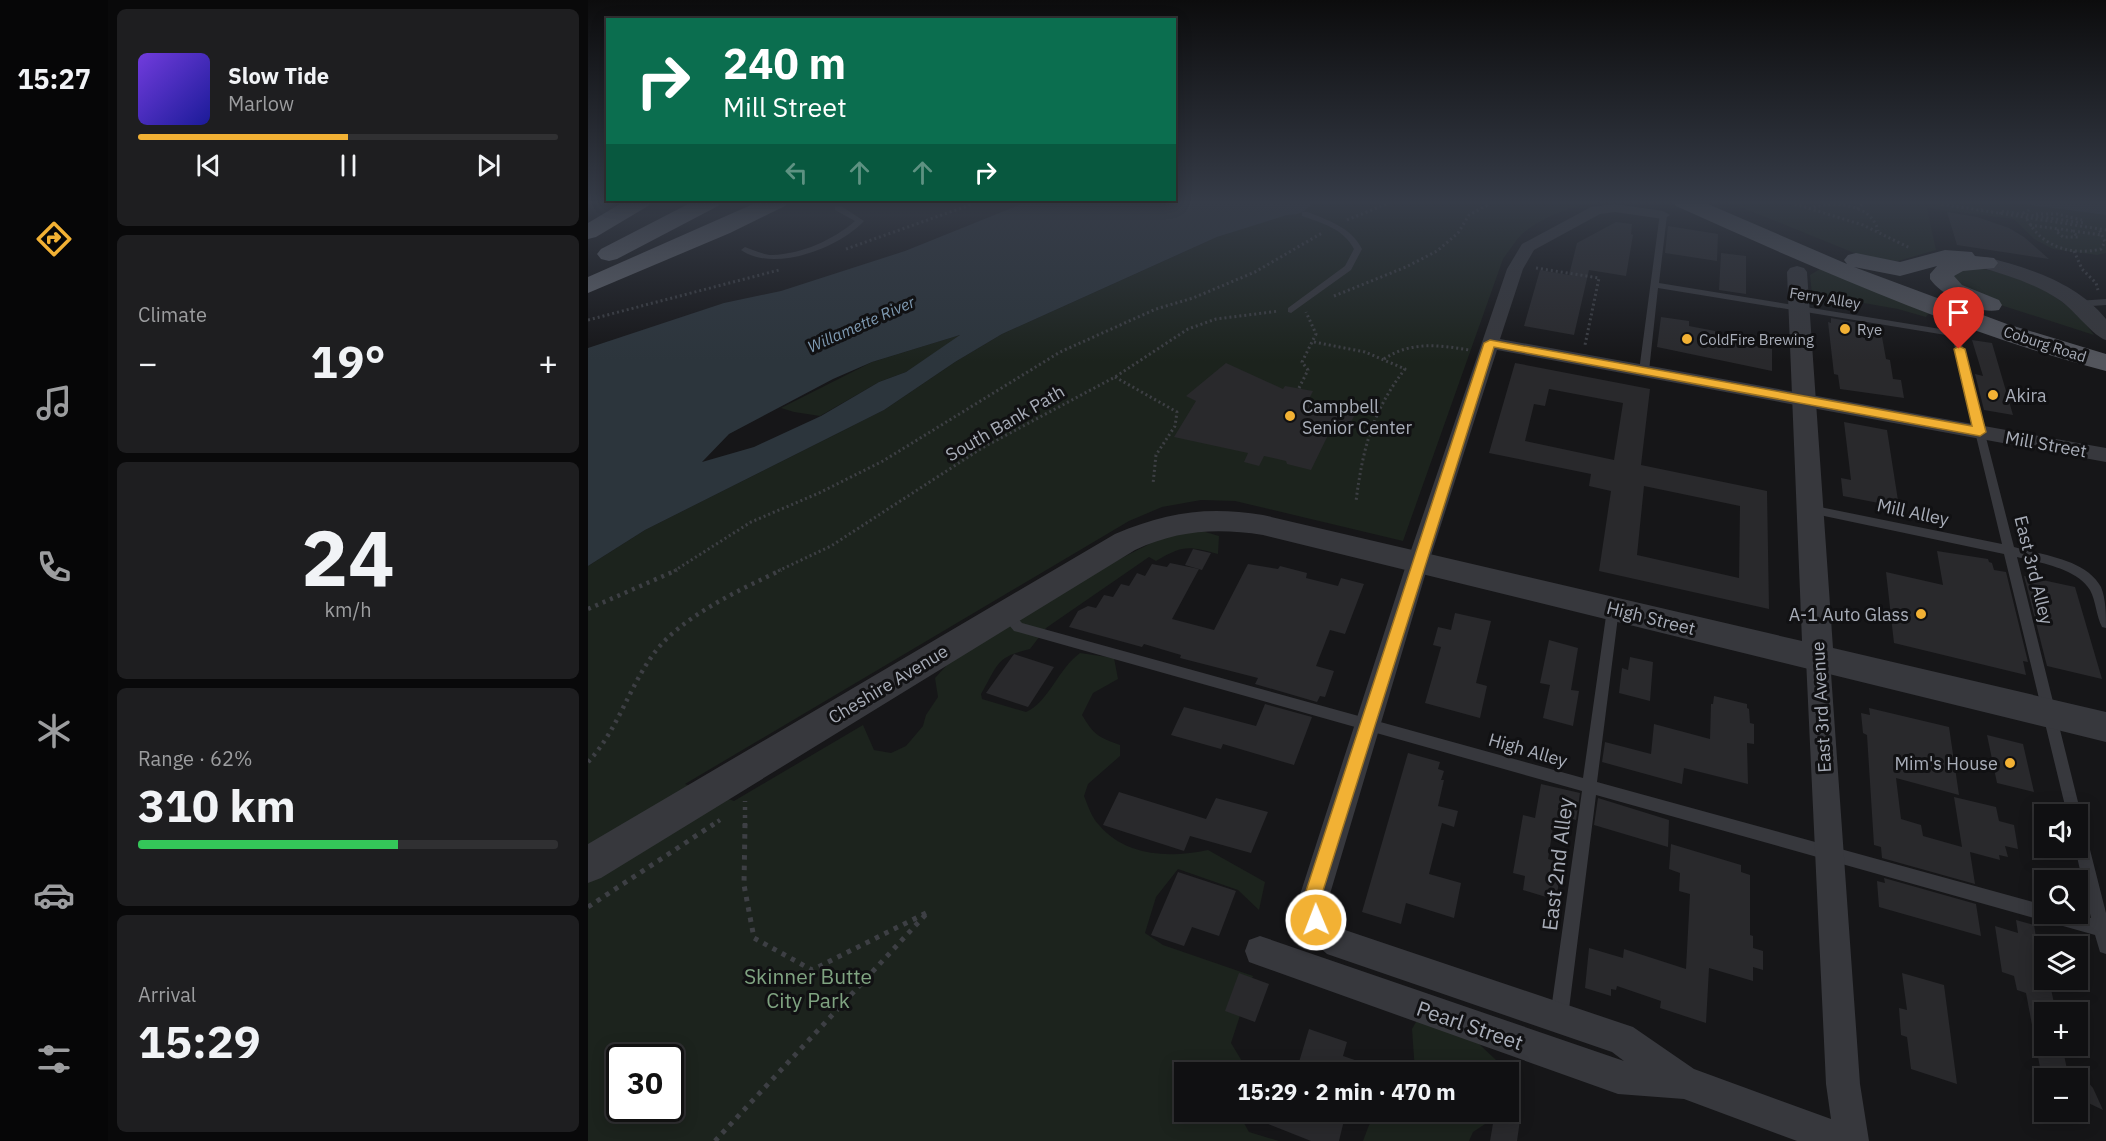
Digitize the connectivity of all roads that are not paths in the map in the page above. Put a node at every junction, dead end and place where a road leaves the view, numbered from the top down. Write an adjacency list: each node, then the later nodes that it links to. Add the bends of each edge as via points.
1 (608, 254): 13 (highway)
2 (661, 254): 16 (highway)
3 (758, 254): 4 (lane, via 770,258)
4 (792, 254)
5 (1356, 254): 20 (lane, via 1348,268)
6 (1524, 254): 24 (street)
7 (1659, 254): 15 (lane)
8 (1781, 254): 14 (main road)
9 (1817, 254): 11 (main road, Coburg Road)
10 (1822, 254): 11 (main road, Coburg Road)
11 (1836, 261): 12 (main road, via 1900,268 1945,257); 14 (main road); 23 (main road, Coburg Road)
12 (1986, 263): 18 (street, via 2030,276); 23 (main road, via 1949,267 1942,279 1962,294)
13 (588, 264)
14 (1797, 272): 19 (street, East 3rd Avenue)
15 (1655, 285): 19 (lane, Ferry Alley); 27 (lane)
16 (588, 286)
17 (2106, 302): 18 (lane)
18 (2083, 303): 21 (street)
19 (1799, 309): 22 (lane, Ferry Alley); 28 (street, East 3rd Avenue)
20 (1291, 310)
21 (2106, 333)
22 (1956, 334): 29 (lane, East 3rd Alley)
23 (2041, 336): 25 (main road, Coburg Road); 26 (main road, Coburg Road)
24 (1488, 348): 27 (street, Mill Street); 34 (street)
25 (2106, 348)
26 (2106, 363)
27 (1644, 370): 28 (street, Mill Street)
28 (1803, 399): 29 (street, Mill Street); 31 (street, East 3rd Avenue)
29 (1980, 432): 30 (street, Mill Street); 33 (lane, East 3rd Alley)
30 (2106, 455)
31 (1810, 509): 33 (lane, Mill Alley); 38 (street, East 3rd Avenue)
32 (1195, 520): 34 (street, High Street, via 1253,523); 36 (street, Cheshire Avenue, via 1134,538)
33 (2009, 550): 37 (lane, Mill Alley, via 2065,566 2086,577 2096,589); 39 (lane, East 3rd Alley)
34 (1418, 562): 35 (street, High Street); 40 (street)
35 (1613, 609): 38 (street, High Street); 42 (lane, East 2nd Alley)
36 (1006, 614): 40 (lane, High Alley, via 1018,627); 46 (street, Cheshire Avenue)
37 (2106, 623)
38 (1818, 659): 39 (street, High Street); 44 (street, East 3rd Avenue)
39 (2049, 714): 41 (street, High Street); 43 (lane, East 3rd Alley)
40 (1367, 725): 42 (lane, High Alley); 52 (street, Pearl Street, via 1314,894 1313,911 1319,927 1338,943)
41 (2106, 727)
42 (1589, 787): 44 (lane, High Alley); 52 (lane, East 2nd Alley)
43 (2072, 804)
44 (1830, 854): 47 (lane, High Alley); 55 (street, East 3rd Avenue, via 1843,1084)
45 (2085, 858): 49 (lane)
46 (588, 865)
47 (2034, 910)
48 (2083, 924): 49 (lane, High Alley)
49 (2104, 930): 50 (lane)
50 (2106, 946)
51 (1260, 951): 53 (street, Pearl Street, via 1618,1077)
52 (1559, 1018): 53 (street, Pearl Street, via 1621,1039)
53 (1684, 1082): 54 (street, Pearl Street)
54 (1844, 1141)
55 (1852, 1141)

